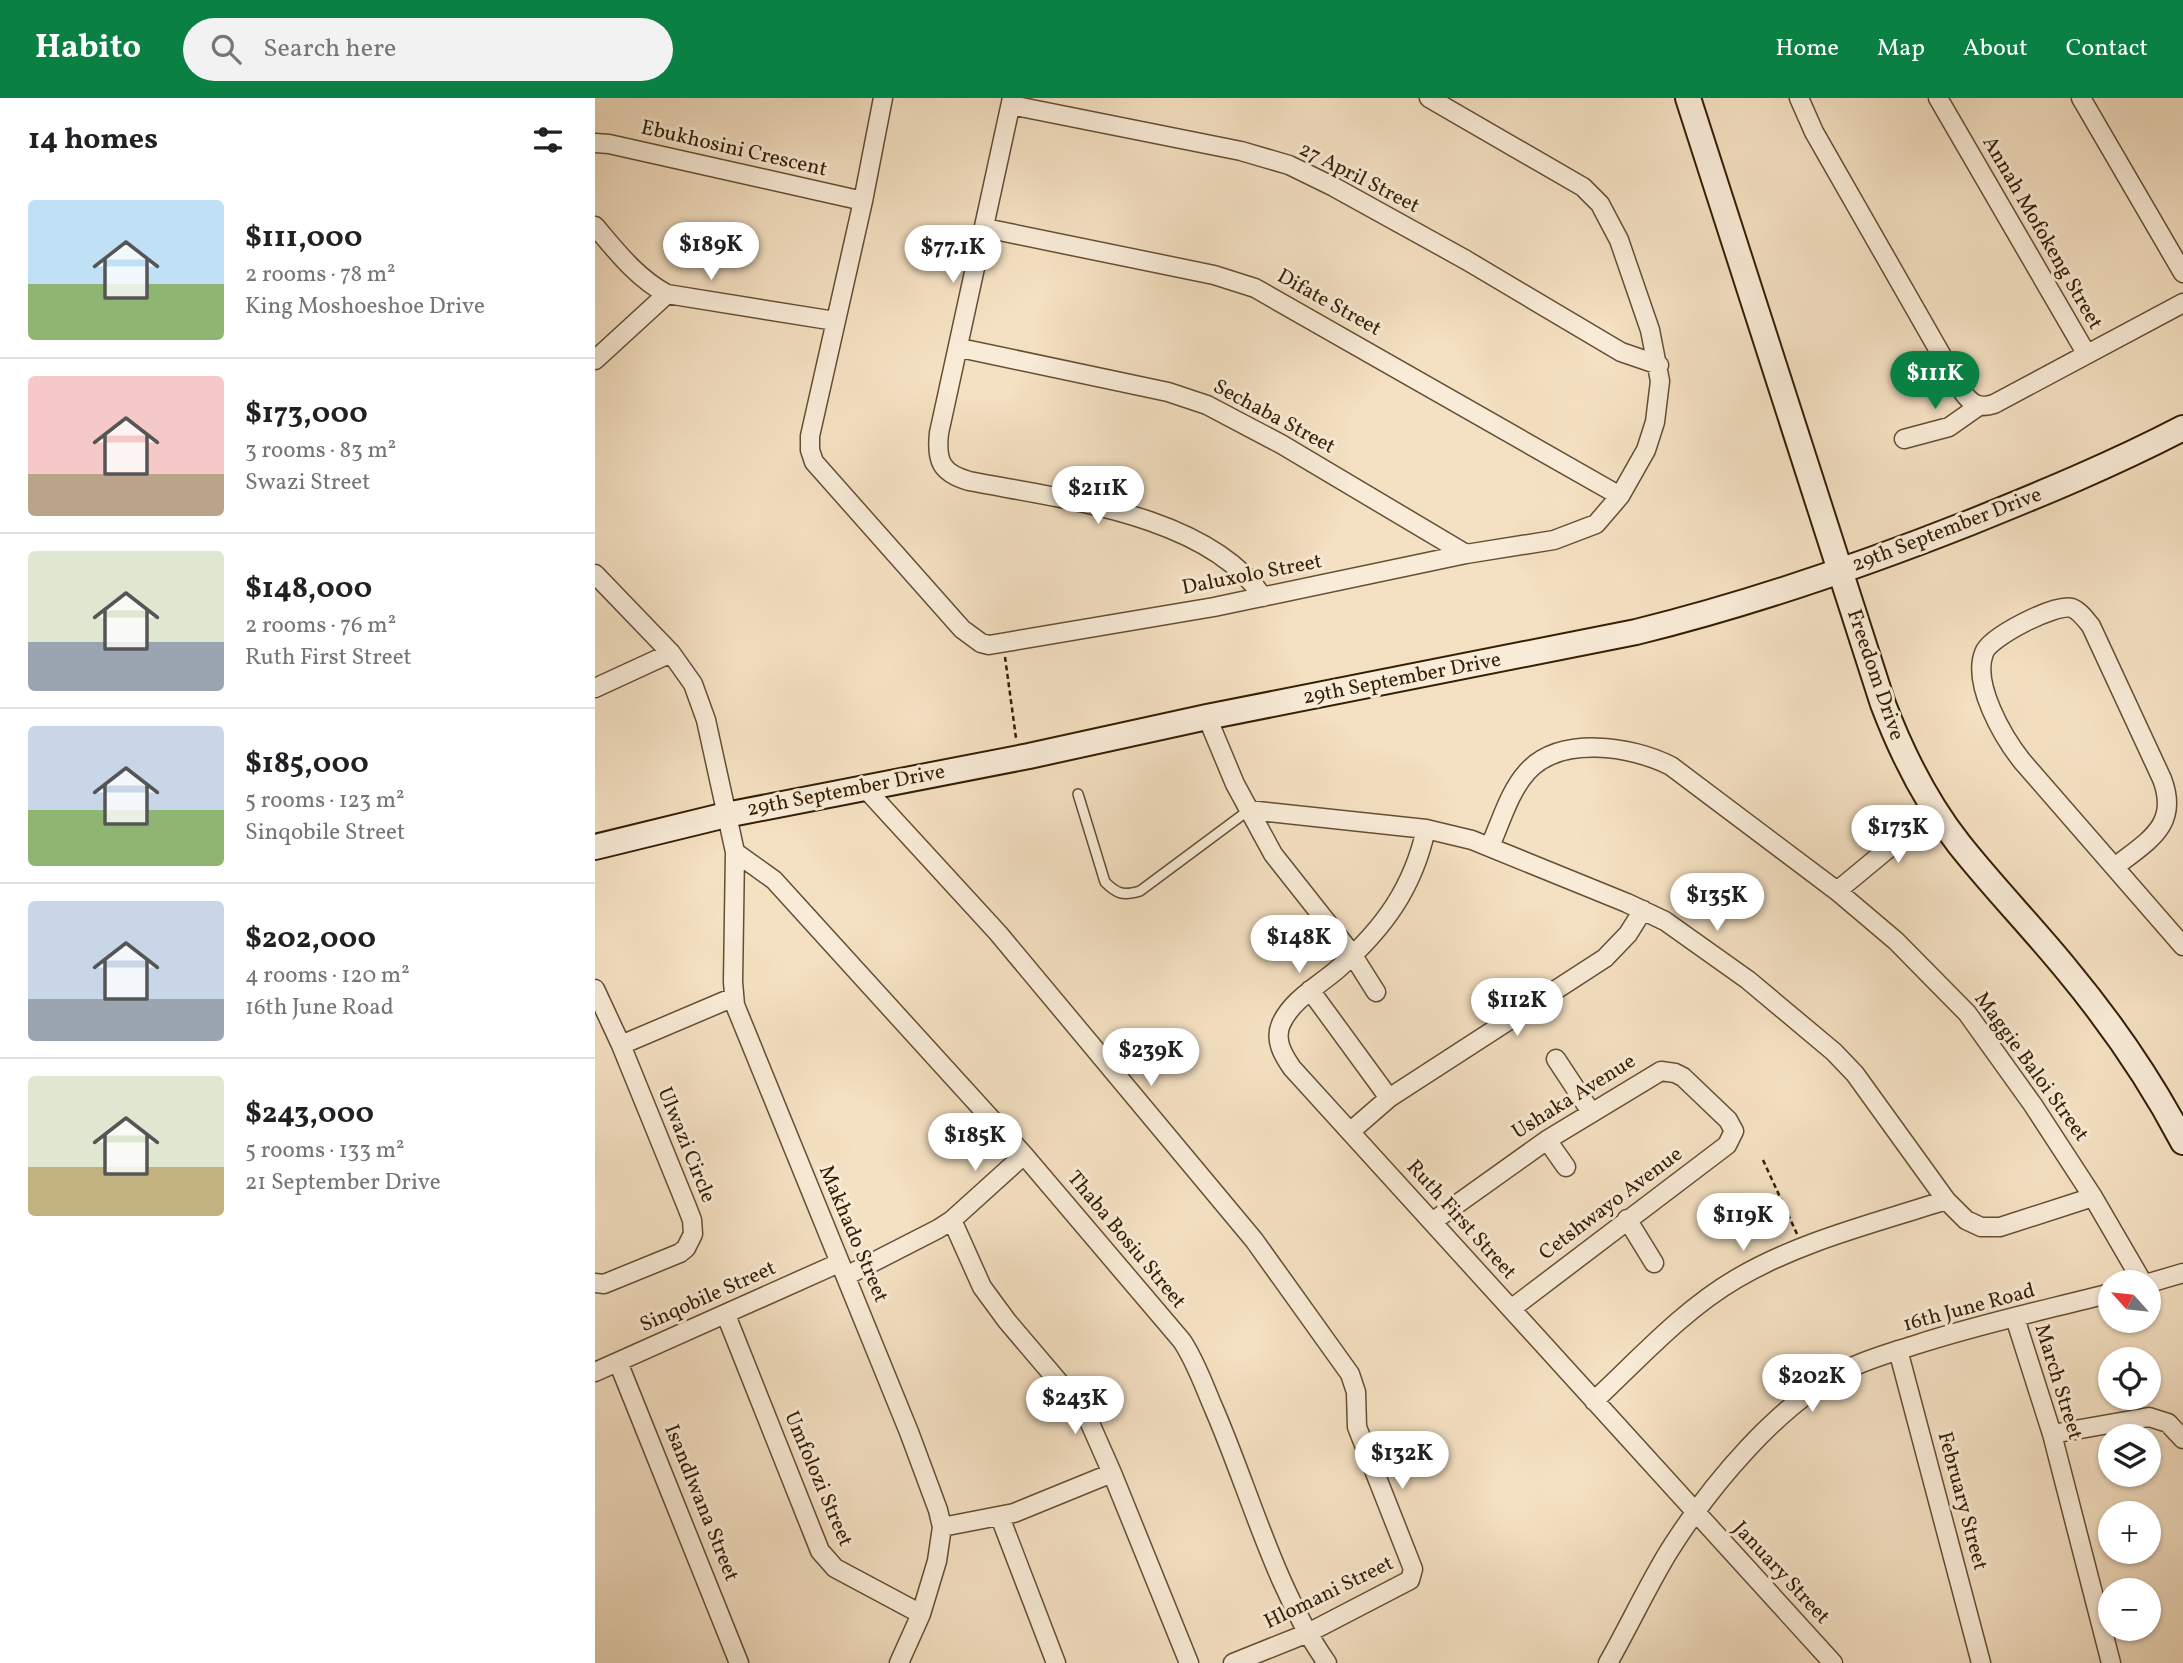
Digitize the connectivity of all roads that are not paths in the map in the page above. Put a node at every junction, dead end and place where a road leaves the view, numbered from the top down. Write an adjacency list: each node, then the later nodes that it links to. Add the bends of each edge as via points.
1 (884, 98): 9 (street, Daluxolo Street)
2 (1429, 98): 19 (street, Daluxolo Street, via 1567,177 1600,204 1619,240)
3 (1688, 98): 25 (street, Freedom Drive)
4 (1799, 98): 20 (street, via 1962,391)
5 (1938, 98): 17 (street, Annah Mofokeng Street)
6 (2081, 98): 12 (street)
7 (1011, 102): 11 (street); 19 (street, 27 April Street, via 1241,151 1289,166 1466,260 1621,352)
8 (595, 143): 9 (street, Ebukhosini Crescent)
9 (863, 201): 15 (street, Daluxolo Street)
10 (595, 226): 13 (street, via 621,256)
11 (985, 228): 16 (street); 23 (street, Difate Street, via 1213,275 1255,288)
12 (2183, 273)
13 (667, 294): 15 (street); 18 (street)
14 (2183, 303): 17 (street)
15 (835, 321): 27 (street, Daluxolo Street, via 810,436 814,462 962,629 981,643 1003,644)
16 (960, 348): 24 (street, Sechaba Street, via 1168,392 1207,405); 27 (street, via 938,444 940,461 951,474 1140,517 1209,548 1242,571)
17 (2086, 354): 20 (street, via 1994,404)
18 (595, 360)
19 (1658, 365): 23 (street, Daluxolo Street, via 1660,398 1655,422 1646,450)
20 (1979, 406): 22 (street, via 1949,428)
21 (2183, 428): 25 (street, 29th September Drive, via 2014,505)
22 (1904, 439)
23 (1620, 496): 24 (street, Daluxolo Street, via 1596,524 1575,533)
24 (1466, 554): 27 (street, Daluxolo Street)
25 (1840, 572): 30 (street, 29th September Drive, via 1742,605 1636,632); 34 (street, Freedom Drive, via 1891,724)
26 (595, 574): 28 (street, Makhado Street)
27 (1263, 597)
28 (671, 653): 29 (street); 35 (street, Makhado Street, via 693,684 706,720)
29 (595, 688)
30 (1207, 717): 31 (street, 29th September Drive); 33 (street)
31 (864, 787): 35 (street, 29th September Drive); 85 (street, Hlomani Street, via 998,933 1254,1240 1350,1374 1356,1392 1357,1427 1413,1569 1410,1580 1402,1585)
32 (1078, 794): 33 (lane, via 1105,882 1126,896 1140,891)
33 (1249, 810): 36 (street); 44 (street, via 1287,874)
34 (1935, 810): 41 (street); 56 (street, Freedom Drive, via 2092,1001 2142,1072)
35 (726, 815): 38 (street, 29th September Drive); 39 (street, Makhado Street)
36 (1426, 829): 37 (street); 44 (street, Ruth First Street, via 1417,865 1400,898)
37 (1490, 846): 41 (street, Maggie Baloi Street, via 1518,784 1535,765 1563,753 1616,748 1671,766); 42 (street)
38 (595, 847)
39 (734, 852): 48 (street, Makhado Street); 57 (street, Thaba Bosiu Street, via 774,880)
40 (2115, 867): 40 (street, via 2005,739 1982,674 1989,644 2057,609 2071,608 2091,626 2168,798 2161,827); 43 (street)
41 (1837, 891): 59 (street, Maggie Baloi Street, via 1896,941 1967,1013)
42 (1643, 910): 51 (street, via 1605,958); 60 (street, via 1718,957 1834,1052)
43 (2183, 946)
44 (1352, 954): 46 (street, Ruth First Street); 47 (street)
45 (595, 989): 49 (street, Ulwazi Circle)
46 (1310, 990): 51 (street); 53 (street, Ruth First Street, via 1282,1023 1280,1045 1292,1068)
47 (1376, 992)
48 (734, 997): 49 (street); 65 (street, Makhado Street)
49 (621, 1045): 69 (street, Ulwazi Circle, via 688,1207 694,1234 680,1253 604,1284)
50 (1556, 1059): 52 (street)
51 (1389, 1098): 53 (street)
52 (1591, 1112): 54 (street, Ushaka Avenue, via 1654,1073 1668,1071 1683,1077); 55 (street, Ushaka Avenue)
53 (1351, 1131): 63 (street, Ruth First Street)
54 (1734, 1131): 61 (street, Cetshwayo Avenue, via 1727,1145)
55 (1547, 1140): 58 (street); 63 (street, Ushaka Avenue)
56 (2183, 1142)
57 (1024, 1155): 62 (street, Sinqobile Street); 85 (street, Thaba Bosiu Street, via 1190,1354)
58 (1566, 1167)
59 (2093, 1197): 60 (street, via 1991,1228 1966,1220); 66 (street, Maggie Baloi Street)
60 (1947, 1200): 77 (street, via 1756,1268 1713,1294)
61 (1627, 1219): 64 (street); 71 (street, Cetshwayo Avenue)
62 (952, 1220): 65 (street, Sinqobile Street); 80 (street, via 982,1287 1076,1401)
63 (1432, 1222): 71 (street, Ruth First Street)
64 (1654, 1263)
65 (843, 1269): 72 (street, Sinqobile Street); 83 (street, Makhado Street, via 933,1492)
66 (2135, 1270)
67 (2183, 1273): 68 (street)
68 (2161, 1279)
69 (595, 1283)
70 (2098, 1296): 73 (street, 16th June Road)
71 (1511, 1309): 77 (street, Ruth First Street)
72 (726, 1315): 75 (street, Sinqobile Street); 84 (street, Umfolozi Street, via 820,1550 835,1568)
73 (2015, 1318): 74 (street, 16th June Road); 78 (street, March Street)
74 (1898, 1350): 81 (street, 16th June Road, via 1851,1367 1799,1400 1762,1435); 94 (street, February Street)
75 (618, 1362): 76 (street, Sinqobile Street); 86 (street, Isandlwana Street)
76 (595, 1372)
77 (1594, 1401): 81 (street, Ruth First Street)
78 (2052, 1434): 79 (street, via 2149,1416 2168,1423); 95 (street, March Street)
79 (2183, 1439)
80 (1112, 1473): 82 (street); 89 (street)
81 (1695, 1513): 92 (street, 16th June Road, via 1667,1554); 93 (street, January Street)
82 (1000, 1517): 83 (street); 88 (street)
83 (942, 1527): 84 (street, Makhado Street)
84 (921, 1614): 87 (street, Makhado Street)
85 (1308, 1633): 90 (street, Hlomani Street); 91 (street, Thaba Bosiu Street)
86 (739, 1663)
87 (899, 1663)
88 (1056, 1663)
89 (1189, 1663)
90 (1233, 1663)
91 (1327, 1663)
92 (1608, 1663)
93 (1833, 1663)
94 (1982, 1663)
95 (2111, 1663)

